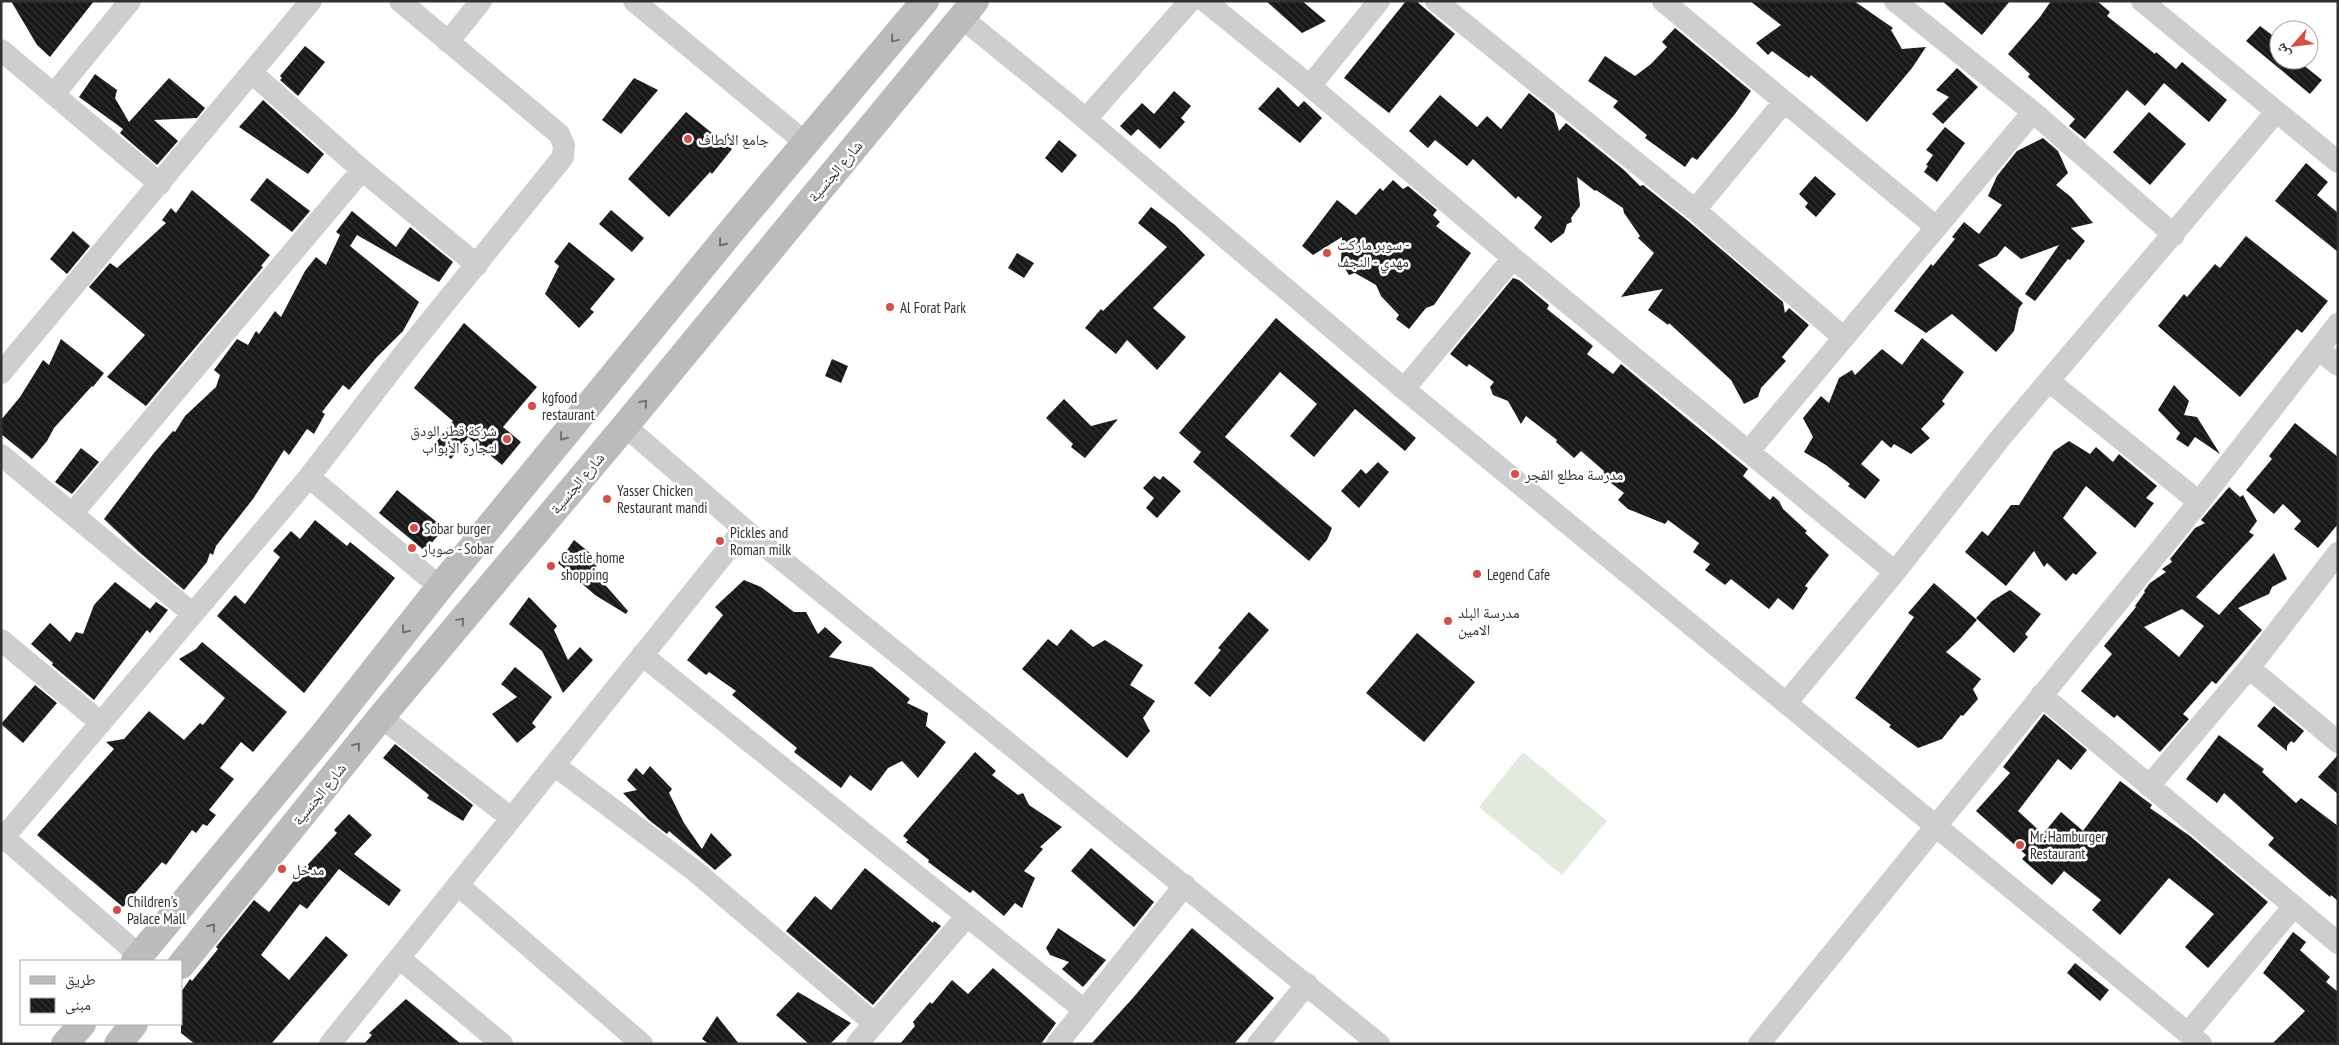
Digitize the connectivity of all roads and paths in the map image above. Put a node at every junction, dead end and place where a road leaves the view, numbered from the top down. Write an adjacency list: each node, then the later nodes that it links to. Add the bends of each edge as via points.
1 (130, 1): 19 (street)
2 (312, 1): 17 (street)
3 (400, 1): 15 (street)
4 (481, 1): 15 (street)
5 (634, 1): 24 (street)
6 (925, 1): 24 (main road, one-way to 24)
7 (1190, 1): 23 (street)
8 (1205, 1): 18 (street)
9 (1379, 1): 18 (street)
10 (1436, 1): 29 (street)
11 (1663, 1): 20 (street)
12 (1895, 1): 21 (street)
13 (2142, 1): 22 (street)
14 (968, 9): 23 (street); 30 (main road, شارع الجنسية)
15 (448, 42): 36 (street, via 558,134 564,145 563,157)
16 (3, 56): 19 (street)
17 (252, 74): 26 (street); 27 (street)
18 (1310, 86): 35 (street)
19 (54, 94): 27 (street)
20 (1784, 102): 29 (street); 32 (street)
21 (2033, 112): 32 (street); 33 (street)
22 (2276, 112): 25 (street); 33 (street)
23 (1086, 120): 43 (street)
24 (807, 144): 28 (main road)
25 (2338, 162)
26 (362, 170): 36 (street); 49 (street)
27 (160, 184): 41 (street)
28 (768, 189): 30 (main road); 31 (main road)
29 (1695, 210): 38 (street)
30 (798, 216): 34 (main road, شارع الجنسية)
31 (739, 222): 34 (main road); 53 (main road, one-way to 53)
32 (1936, 227): 38 (street)
33 (2174, 235): 42 (street)
34 (767, 254): 44 (main road, شارع الجنسية, one-way to 34)
35 (1513, 258): 43 (street); 45 (street)
36 (477, 265): 47 (street)
37 (2338, 324): 39 (street)
38 (1843, 337): 45 (street)
39 (2318, 349): 40 (street); 48 (street)
40 (2338, 365)
41 (1, 373)
42 (2049, 382): 48 (street); 52 (street, via 2002,436)
43 (1404, 388): 59 (street)
44 (624, 426): 50 (street); 60 (main road, شارع الجنسية, one-way to 44)
45 (1749, 451): 52 (street)
46 (1, 455): 49 (street)
47 (309, 477): 53 (street); 54 (street)
48 (2199, 502): 58 (street)
49 (72, 514): 54 (street)
50 (744, 528): 56 (street); 68 (street)
51 (2337, 556): 57 (street)
52 (1895, 572): 59 (street)
53 (440, 587): 74 (main road, one-way to 74, via 324,734)
54 (193, 614): 61 (street)
55 (1, 640): 61 (street)
56 (642, 655): 63 (street); 71 (street)
57 (2249, 668): 62 (street); 64 (street)
58 (2041, 695): 64 (street); 66 (street)
59 (1786, 703): 66 (street)
60 (381, 717): 65 (street); 75 (main road, شارع الجنسية, one-way to 60)
61 (101, 723): 67 (street)
62 (2338, 742)
63 (554, 765): 65 (street); 78 (street, via 695,871)
64 (2149, 786): 70 (street)
65 (511, 818): 69 (street)
66 (1934, 826): 81 (street); 91 (street)
67 (3, 836): 74 (street)
68 (1185, 884): 76 (street); 77 (street)
69 (458, 885): 73 (street); 86 (street)
70 (2294, 906): 72 (street); 81 (street)
71 (967, 916): 77 (street); 78 (street)
72 (2338, 942)
73 (398, 958): 84 (street); 85 (street)
74 (137, 959)
75 (182, 964)
76 (1307, 984): 89 (street); 90 (street)
77 (1084, 1010): 88 (street)
78 (875, 1024): 87 (street)
79 (81, 1025): 82 (main road)
80 (133, 1025): 83 (main road)
81 (2195, 1038)
82 (65, 1044)
83 (118, 1044)
84 (330, 1044)
85 (502, 1044)
86 (642, 1044)
87 (857, 1044)
88 (1057, 1044)
89 (1258, 1044)
90 (1379, 1044)
91 (1759, 1044)

